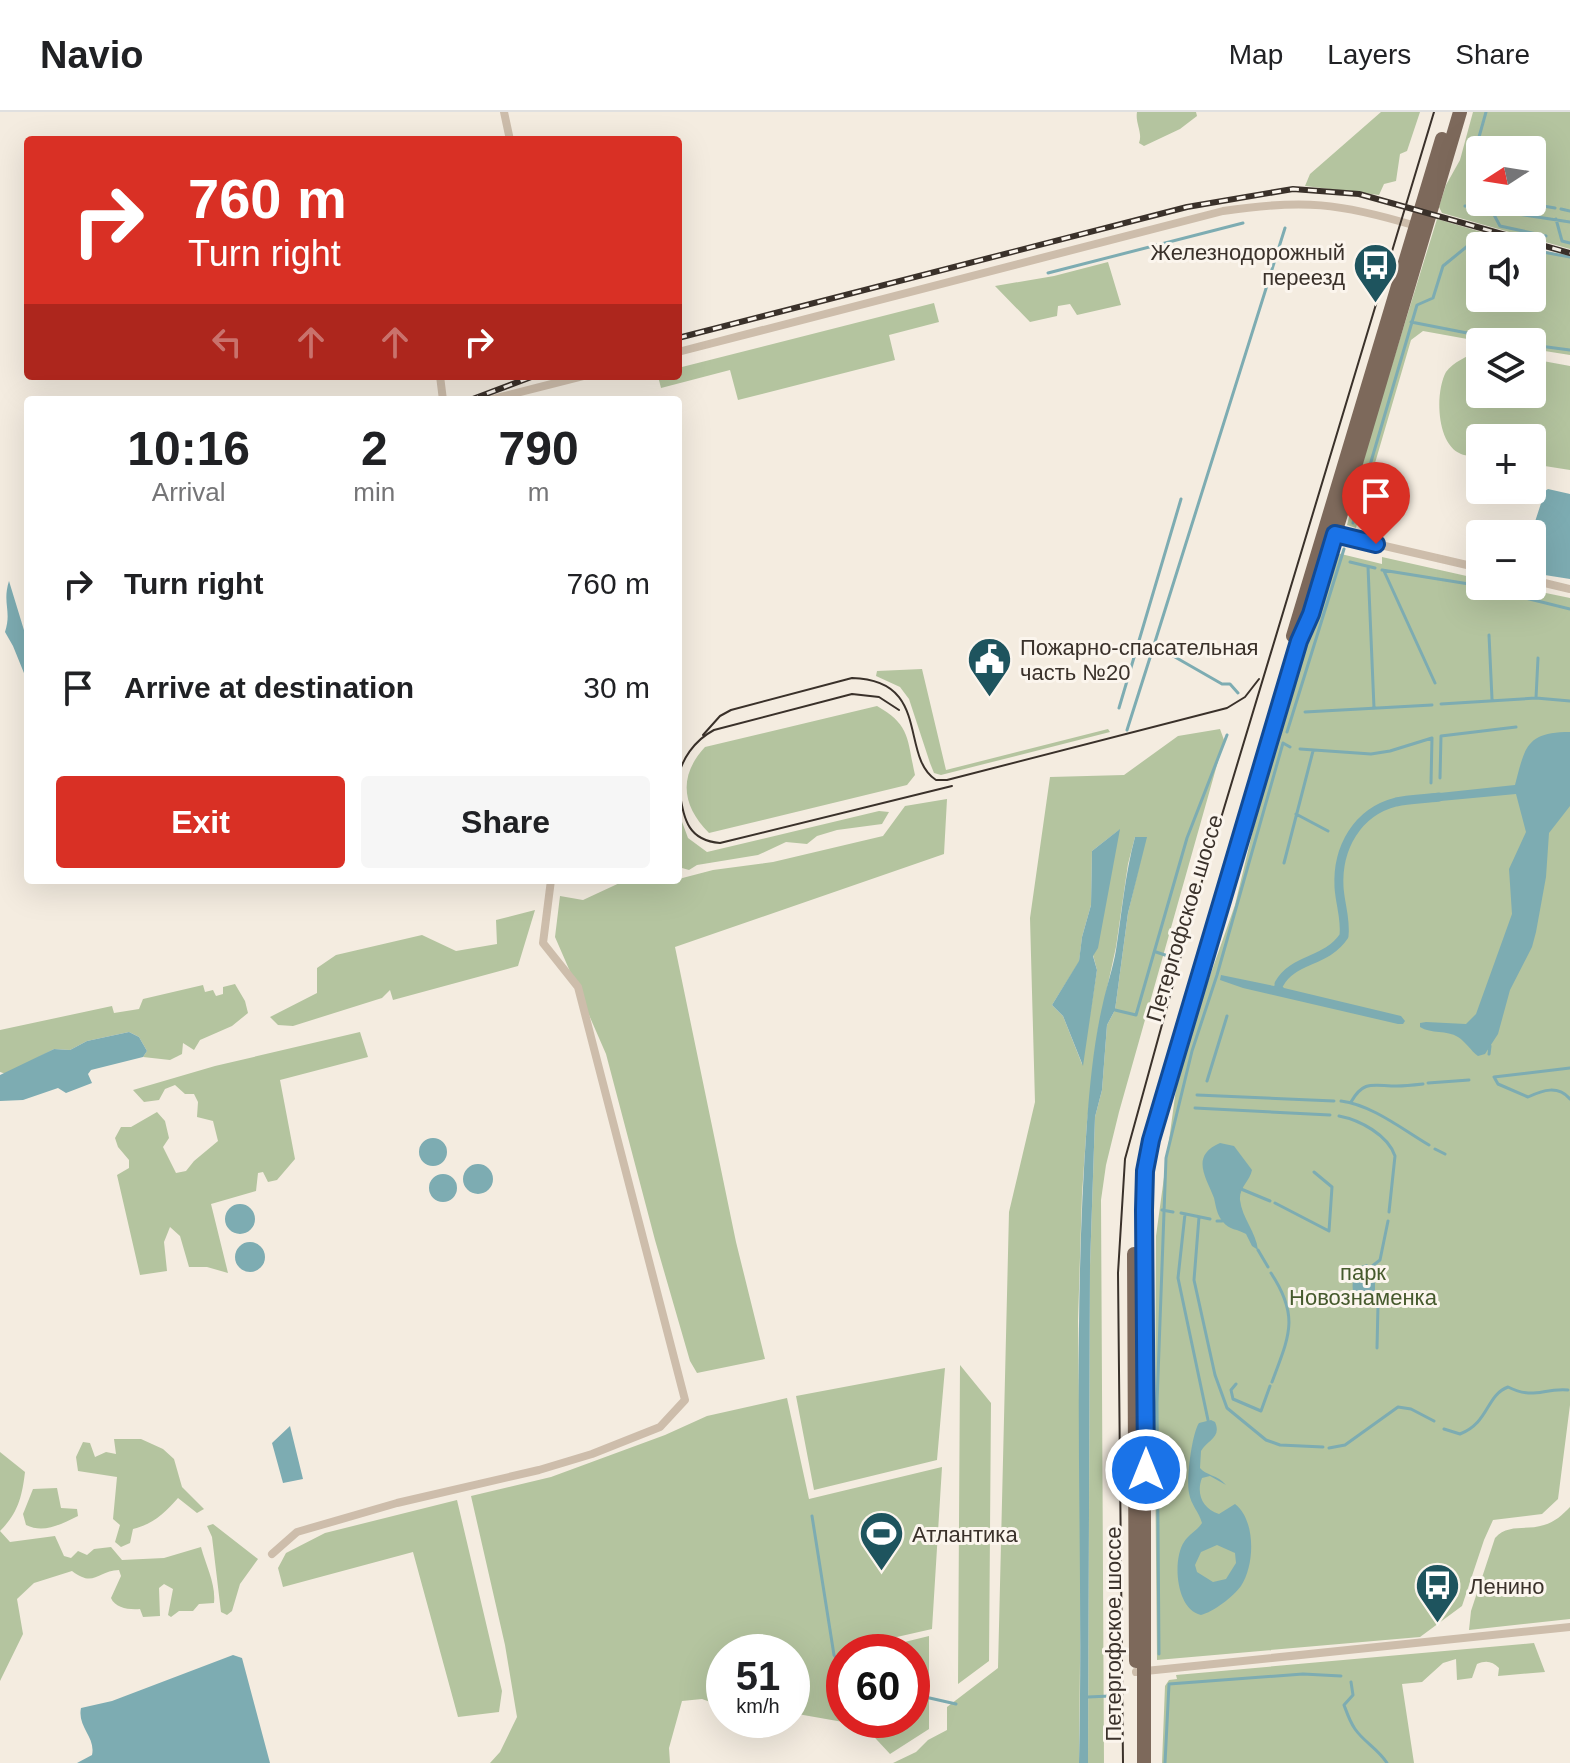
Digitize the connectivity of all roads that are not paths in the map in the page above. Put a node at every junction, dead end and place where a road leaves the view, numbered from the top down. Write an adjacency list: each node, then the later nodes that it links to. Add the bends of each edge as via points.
1 (504, 112): 4 (street)
2 (1451, 112): 5 (main road, Петергофское шоссе)
3 (1460, 112): 5 (main road, Петергофское шоссе)
4 (509, 136)
5 (1420, 227): 6 (street, via 1316,203 1223,211); 9 (main road, Петергофское шоссе)
6 (682, 351)
7 (567, 380): 8 (street)
8 (505, 396)
9 (1330, 533): 10 (street); 16 (main road, Петергофское шоссе, via 1311,614 1147,1156)
10 (1466, 565)
11 (1546, 583): 12 (street)
12 (1570, 589)
13 (550, 884): 14 (street, via 543,943 578,987 685,1400 660,1427 592,1454 297,1532)
14 (272, 1554)
15 (1570, 1627): 16 (street)
16 (1140, 1671): 17 (main road, Петергофское шоссе); 18 (main road, Петергофское шоссе)
17 (1135, 1763)
18 (1144, 1763)

